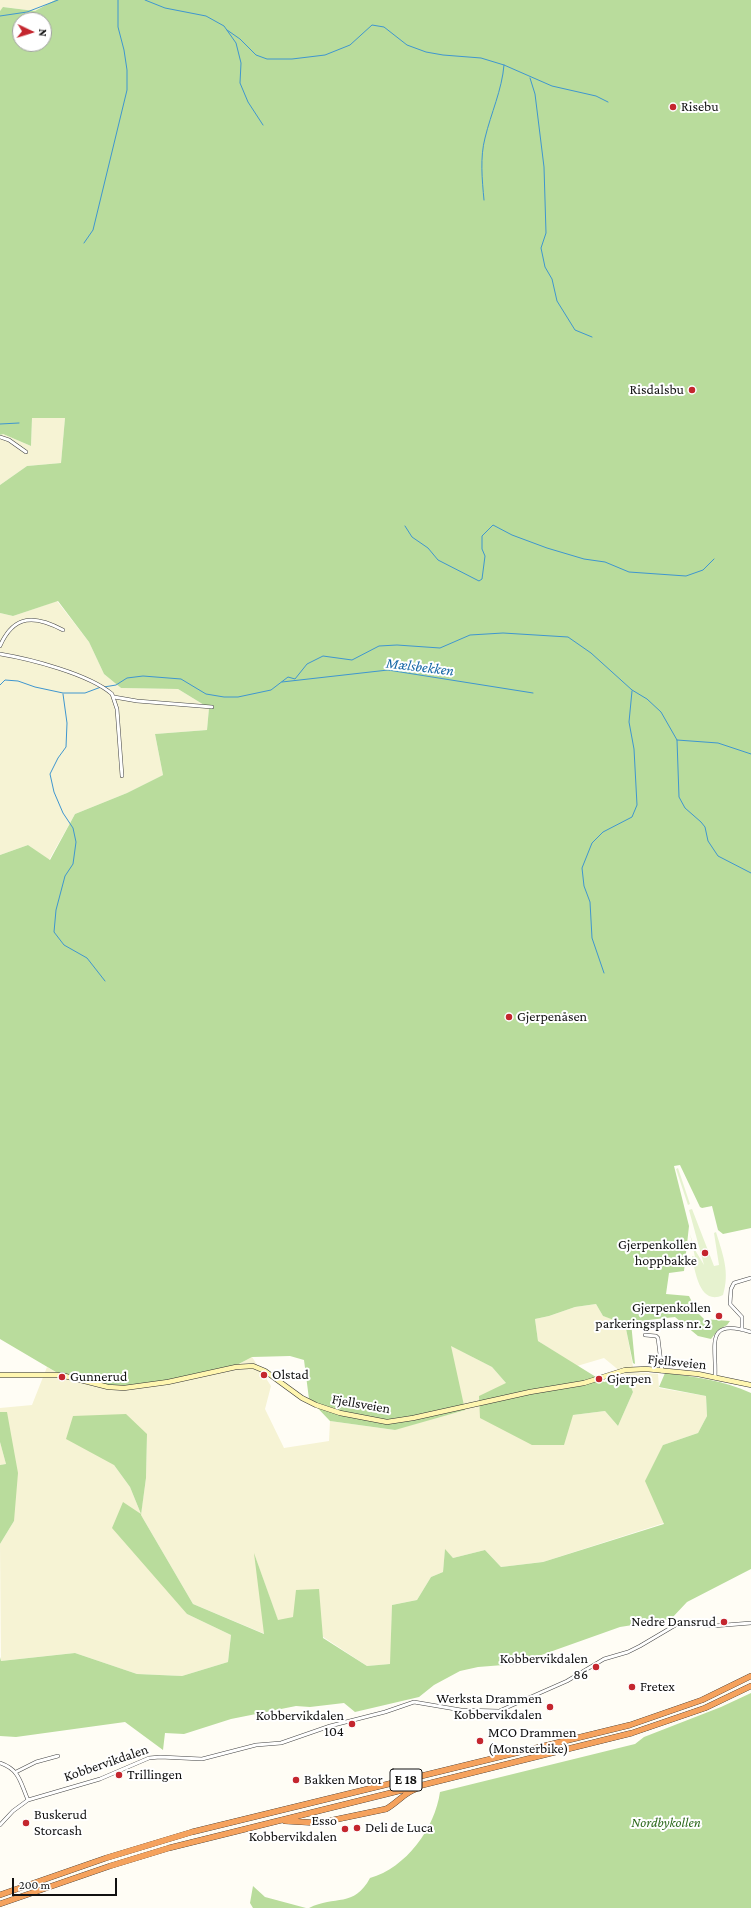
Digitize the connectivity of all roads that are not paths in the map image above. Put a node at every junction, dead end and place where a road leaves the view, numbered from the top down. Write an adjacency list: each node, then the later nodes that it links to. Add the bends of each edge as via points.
1 (0, 437): 2 (street)
2 (26, 452)
3 (62, 630): 4 (street, via 44,622 21,621 11,628)
4 (0, 646)
5 (0, 654): 6 (street, via 53,666 97,685)
6 (114, 696): 7 (street); 8 (street)
7 (212, 707)
8 (122, 776)
9 (751, 1278): 10 (street, via 734,1283 730,1289 730,1304 742,1317)
10 (742, 1330): 11 (street); 15 (street, via 726,1329 719,1331 715,1336)
11 (751, 1332)
12 (645, 1335): 13 (street, via 658,1338)
13 (662, 1371): 14 (main road, Fjellsveien, via 625,1370 580,1384 387,1422 323,1408 302,1398 265,1371 250,1366 130,1388 108,1387 61,1375); 15 (main road, Fjellsveien)
14 (0, 1375)
15 (715, 1377): 16 (main road, Fjellsveien)
16 (751, 1385)
17 (751, 1623): 24 (street, Kobbervikdalen, via 713,1626 679,1623 628,1652 604,1659 567,1681 499,1711 461,1710 413,1703 330,1726 281,1743 256,1745 206,1758 149,1758 100,1780)
18 (751, 1676): 27 (highway, E 18, via 702,1700 630,1725 192,1832 106,1858)
19 (751, 1686): 23 (highway, E 18, via 705,1708 647,1729)
20 (58, 1756): 22 (street, via 36,1762)
21 (0, 1763): 22 (street)
22 (16, 1772): 24 (street)
23 (445, 1779): 25 (highway, E 18); 25 (highway, via 412,1791 386,1808 319,1823 292,1820)
24 (28, 1800): 26 (street, Kobbervikdalen)
25 (266, 1823): 28 (highway, E 18, via 155,1852)
26 (0, 1825)
27 (0, 1895)
28 (0, 1905)

